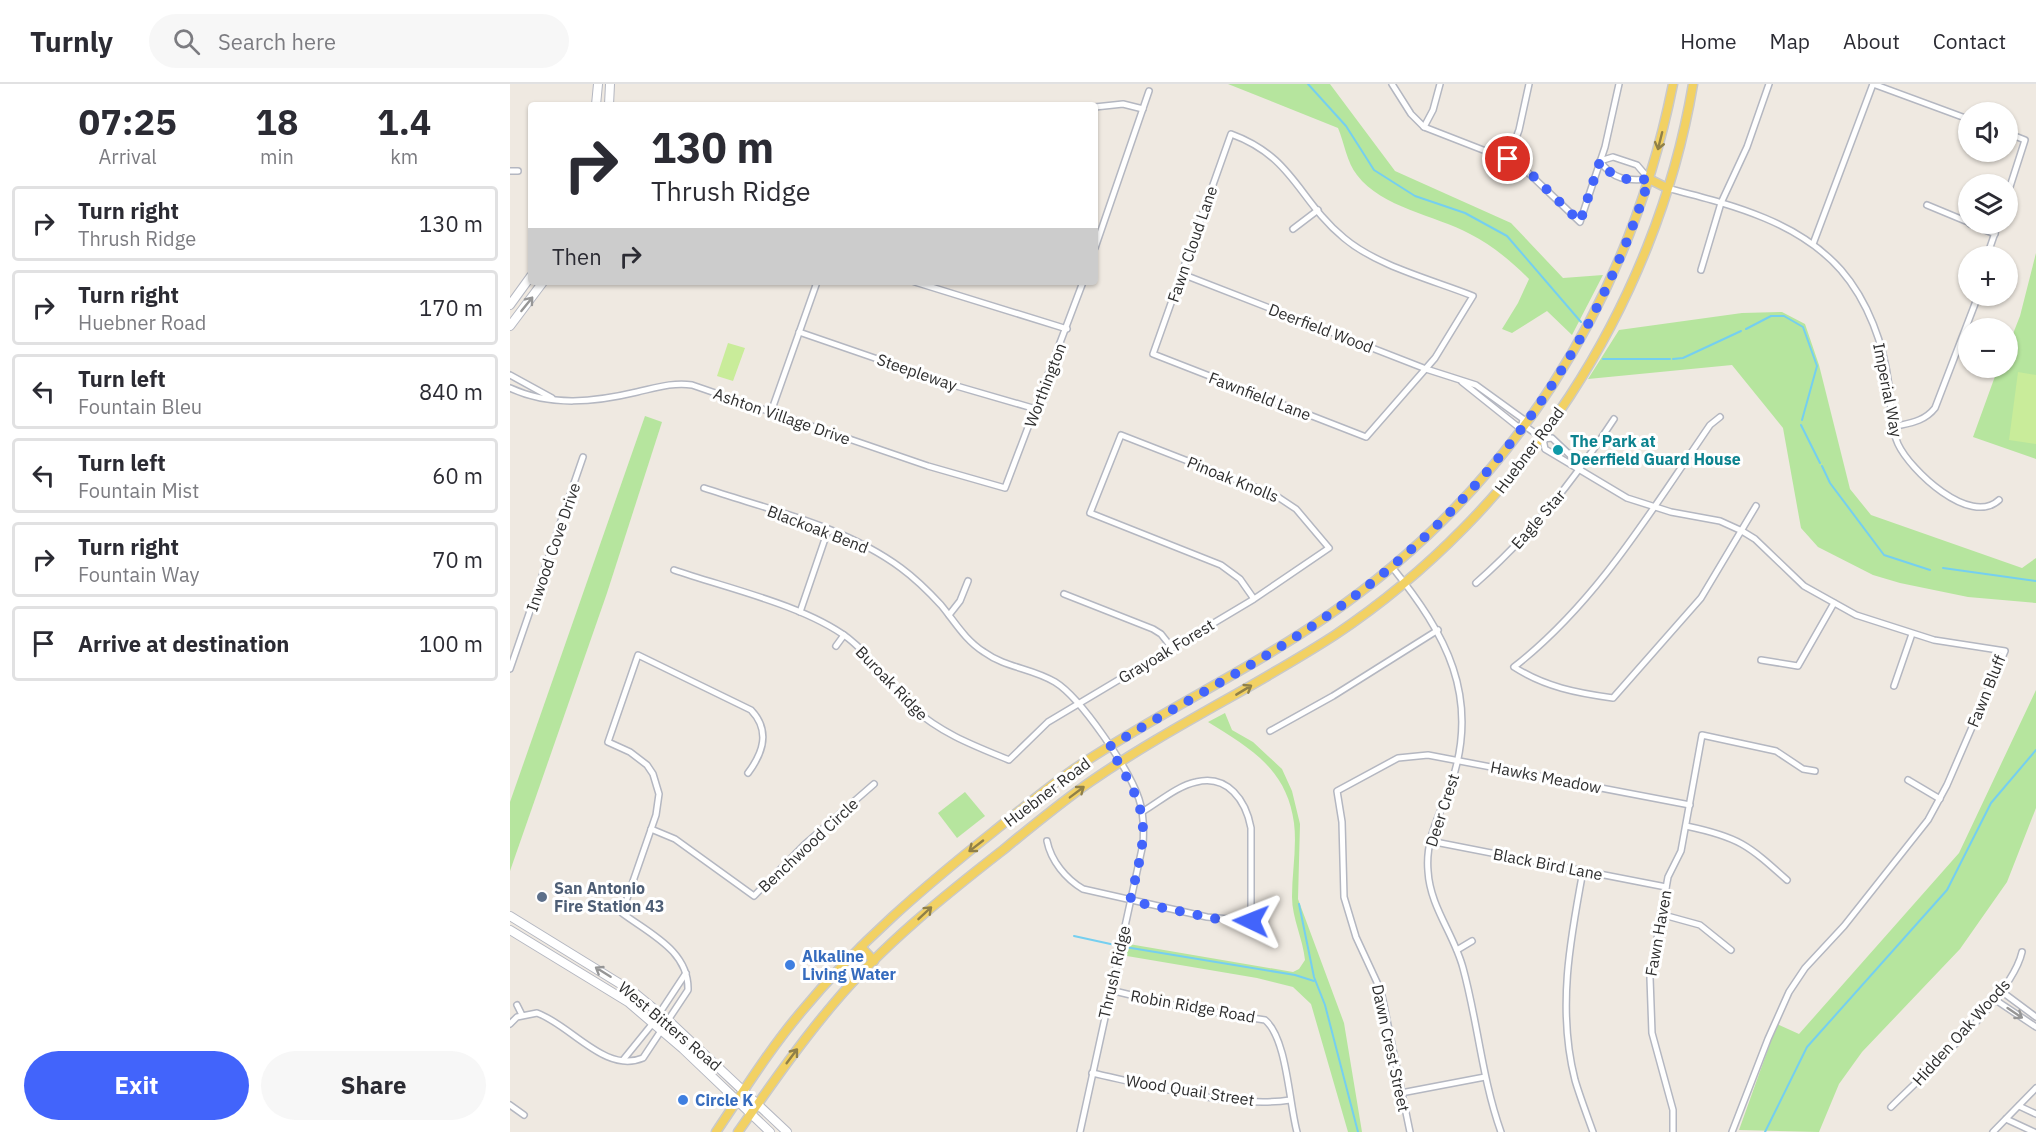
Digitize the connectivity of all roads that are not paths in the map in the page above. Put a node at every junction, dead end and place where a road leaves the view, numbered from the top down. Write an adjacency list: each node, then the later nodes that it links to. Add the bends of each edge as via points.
1 (598, 84): 12 (main road)
2 (610, 84): 13 (main road)
3 (1392, 84): 17 (street)
4 (1440, 84): 17 (street)
5 (1529, 84): 19 (street)
6 (1619, 84): 20 (street)
7 (1673, 84): 24 (main road, Huebner Road, one-way to 24)
8 (1693, 84): 25 (main road, Huebner Road)
9 (1769, 84): 26 (street, via 1747,147)
10 (1873, 84): 16 (street); 33 (street)
11 (1149, 91): 15 (street)
12 (596, 102)
13 (609, 102)
14 (1098, 107): 15 (street, via 1124,104)
15 (1143, 109): 32 (street)
16 (1958, 115)
17 (1424, 127): 19 (street)
18 (2018, 137): 21 (street, via 2025,140)
19 (1508, 159): 20 (street, via 1530,173 1580,222)
20 (1600, 161): 24 (street, via 1608,173 1630,181); 24 (street, via 1613,157 1637,165)
21 (2018, 162)
22 (510, 171): 23 (street)
23 (518, 171)
24 (1649, 179): 25 (main road); 57 (main road, Huebner Road, via 1603,299 1562,373)
25 (1667, 188): 26 (street, Imperial Way); 59 (main road, Huebner Road, via 1620,308 1579,384)
26 (1721, 202): 33 (street, Imperial Way, via 1761,215); 35 (street)
27 (1927, 205): 29 (street)
28 (1318, 210): 30 (street); 36 (street, Fawn Cloud Lane, via 1276,159 1231,134); 48 (street, via 1344,239 1367,254 1473,296)
29 (1958, 218)
30 (1293, 229)
31 (1995, 234): 34 (street)
32 (1098, 239)
33 (1813, 244): 58 (street, Imperial Way, via 1849,280 1868,312 1884,360)
34 (1991, 246)
35 (1701, 270)
36 (1182, 274): 47 (street, Fawn Cloud Lane); 48 (street, Deerfield Wood)
37 (528, 280): 42 (main road)
38 (541, 285): 44 (main road, one-way to 38)
39 (816, 285): 46 (street)
40 (924, 285): 45 (street)
41 (1082, 285): 45 (street, Worthington)
42 (510, 305)
43 (1974, 306): 58 (street, via 1935,408 1929,416)
44 (510, 326)
45 (1067, 329): 53 (street, Worthington)
46 (799, 332): 53 (street, Steepleway); 54 (street)
47 (1154, 354): 48 (street, Fawnfield Lane, via 1366,437)
48 (1426, 369): 57 (street, Deerfield Wood, via 1480,387 1522,419)
49 (510, 375): 50 (street, Ashton Village Drive)
50 (517, 379): 51 (street); 52 (street, Ashton Village Drive)
51 (511, 388): 52 (street, Ashton Village Drive, via 536,398)
52 (554, 399): 54 (street, Ashton Village Drive, via 604,400 686,384)
53 (1036, 409): 63 (street, Worthington)
54 (771, 412): 63 (street, Ashton Village Drive)
55 (1719, 417): 66 (street)
56 (1614, 419): 61 (street, Eagle Star)
57 (1523, 426): 59 (street, Deerfield Wood); 70 (main road, Huebner Road, via 1482,480)
58 (1893, 427): 64 (street, Imperial Way, via 1909,462 1934,487 1978,506)
59 (1542, 438): 61 (street, Fawn Bluff, via 1552,438); 61 (street, Fawn Bluff, via 1545,449); 73 (main road, Huebner Road, via 1497,493)
60 (583, 457): 86 (street, Inwood Cove Drive)
61 (1580, 468): 66 (street, Fawn Bluff, via 1627,498); 74 (street, Eagle Star, via 1546,513)
62 (704, 488): 67 (street, Blackoak Bend)
63 (1005, 488)
64 (1999, 500)
65 (1756, 506): 68 (street)
66 (1654, 507): 68 (street, Fawn Bluff, via 1707,517); 68 (street, via 1590,594 1514,667 1560,689 1613,698 1701,598)
67 (828, 530): 78 (street); 79 (street, Blackoak Bend, via 854,540 901,568)
68 (1742, 531): 77 (street, Fawn Bluff, via 1765,548 1791,576)
69 (1329, 548): 76 (street, Grayoak Forest); 76 (street, Pinoak Knolls, via 1296,509 1275,495 1120,435 1090,513 1221,565 1240,579)
70 (1392, 567): 73 (street, Deer Crest); 90 (main road, Huebner Road, via 1317,622)
71 (674, 570): 78 (street, Buroak Ridge)
72 (968, 582): 79 (street)
73 (1405, 583): 80 (street, Deer Crest); 93 (main road, Huebner Road, one-way to 73, via 1337,633)
74 (1476, 583)
75 (1064, 594): 84 (street, via 1153,629)
76 (1254, 599): 84 (street, Grayoak Forest)
77 (1834, 603): 81 (street, Fawn Bluff); 85 (street, via 1798,666)
78 (800, 612): 82 (street, Buroak Ridge)
79 (949, 615): 88 (street, Blackoak Bend, via 981,651 1053,681)
80 (1438, 630): 89 (street); 92 (street, Deer Crest, via 1460,691 1462,730)
81 (1911, 634): 87 (street); 99 (street, Fawn Bluff, via 2006,651)
82 (844, 635): 83 (street); 91 (street, Buroak Ridge, via 929,721 968,744)
83 (836, 646)
84 (1172, 648): 88 (street, Grayoak Forest)
85 (1761, 660)
86 (510, 669)
87 (1894, 686)
88 (1078, 704): 90 (street, Blackoak Bend); 91 (street, Grayoak Forest, via 1034,733)
89 (1270, 731)
90 (1109, 747): 93 (street, Thrush Ridge); 114 (main road, Huebner Road, one-way to 114, via 975,847)
91 (1009, 760)
92 (1458, 760): 98 (street, Hawks Meadow, via 1406,756); 100 (street, Hawks Meadow); 105 (street, Deer Crest)
93 (1119, 764): 101 (street, Thrush Ridge, via 1139,798); 118 (main road, Huebner Road, one-way to 93, via 978,869 1091,781)
94 (1815, 771): 100 (street, Fawn Haven, via 1803,769 1776,751 1702,735)
95 (748, 773): 103 (street, via 764,741 759,718 751,710 638,655 608,742 639,758 653,774 659,794)
96 (1908, 780): 99 (street)
97 (874, 784): 103 (street, Benchwood Circle, via 804,845 754,896 675,839)
98 (1337, 791): 141 (street, Dawn Crest Street, via 1344,897 1356,937 1378,981)
99 (1940, 799): 162 (street, Fawn Bluff, via 1918,833 1789,992)
100 (1690, 805): 102 (street, Fawn Haven)
101 (1142, 812): 109 (street, Thrush Ridge, via 1143,844); 109 (street, via 1196,782 1214,782 1238,795 1251,828 1251,921 1217,919)
102 (1686, 826): 107 (street, via 1741,842); 108 (street, Fawn Haven, via 1681,851)
103 (651, 829): 119 (street, via 622,913 675,951)
104 (1047, 841): 109 (street, via 1051,856 1075,884)
105 (1430, 841): 106 (street, Black Bird Lane); 115 (street, Deer Crest, via 1427,868 1431,893)
106 (1583, 871): 108 (street, Black Bird Lane); 160 (street, via 1570,945 1566,1008 1575,1080)
107 (1787, 880)
108 (1666, 887): 110 (street, Fawn Haven)
109 (1130, 901): 121 (street, Thrush Ridge)
110 (1660, 914): 116 (street, via 1700,925); 161 (street, Fawn Haven, via 1649,1006 1657,1059 1673,1110)
111 (510, 916): 126 (main road, West Bitters Road, one-way to 111, via 607,974)
112 (510, 930): 130 (main road, West Bitters Road, via 608,990)
113 (1472, 941): 115 (street)
114 (861, 946): 118 (main road); 140 (main road, Huebner Road, via 797,1016)
115 (1457, 950): 138 (street, Deer Crest)
116 (1731, 950)
117 (2022, 952): 122 (street, Hidden Oak Woods, via 2017,969)
118 (874, 961): 144 (main road, Huebner Road, one-way to 118, via 835,1002)
119 (686, 973): 120 (street); 123 (street)
120 (676, 987): 123 (street); 126 (street)
121 (1110, 990): 137 (street, Thrush Ridge); 143 (street, Robin Ridge Road, via 1181,1007 1265,1020 1278,1041)
122 (2001, 991): 124 (street, Hidden Oak Woods); 128 (street)
123 (686, 994): 129 (street)
124 (1994, 999): 132 (street, one-way to 132); 147 (street, Hidden Oak Woods)
125 (517, 1005): 127 (street)
126 (659, 1013): 129 (main road, West Bitters Road); 130 (street)
127 (522, 1015): 131 (street); 136 (street, via 546,1016 608,1057)
128 (2036, 1017)
129 (669, 1021): 133 (street); 140 (main road, West Bitters Road)
130 (653, 1023): 133 (main road, West Bitters Road); 134 (street)
131 (510, 1024)
132 (2036, 1027)
133 (662, 1031): 135 (street); 142 (main road, West Bitters Road)
134 (636, 1046): 135 (street); 136 (street)
135 (646, 1054): 136 (street, via 636,1061)
136 (623, 1060)
137 (1092, 1073): 143 (street, Wood Quail Street, via 1194,1095 1269,1103); 156 (street, Thrush Ridge)
138 (1485, 1077): 141 (street); 159 (street, Deer Crest)
139 (2036, 1088): 146 (street)
140 (744, 1090): 142 (main road, Huebner Road); 144 (main road, West Bitters Road)
141 (1401, 1092): 158 (street, Dawn Crest Street)
142 (738, 1100): 148 (main road, West Bitters Road); 152 (main road, Huebner Road)
143 (1290, 1100): 157 (street, Robin Ridge Road)
144 (758, 1103): 148 (main road, Huebner Road); 155 (main road, West Bitters Road)
145 (510, 1105): 150 (street)
146 (2019, 1106): 149 (street); 151 (street)
147 (1891, 1107)
148 (751, 1113): 153 (main road, Huebner Road); 154 (main road, West Bitters Road)
149 (2036, 1114)
150 (524, 1115)
151 (2006, 1119): 163 (street); 164 (street)
152 (716, 1132)
153 (738, 1132)
154 (770, 1132)
155 (787, 1132)
156 (1080, 1132)
157 (1297, 1132)
158 (1410, 1132)
159 (1501, 1132)
160 (1593, 1132)
161 (1673, 1132)
162 (1732, 1132)
163 (1993, 1132)
164 (2034, 1132)

